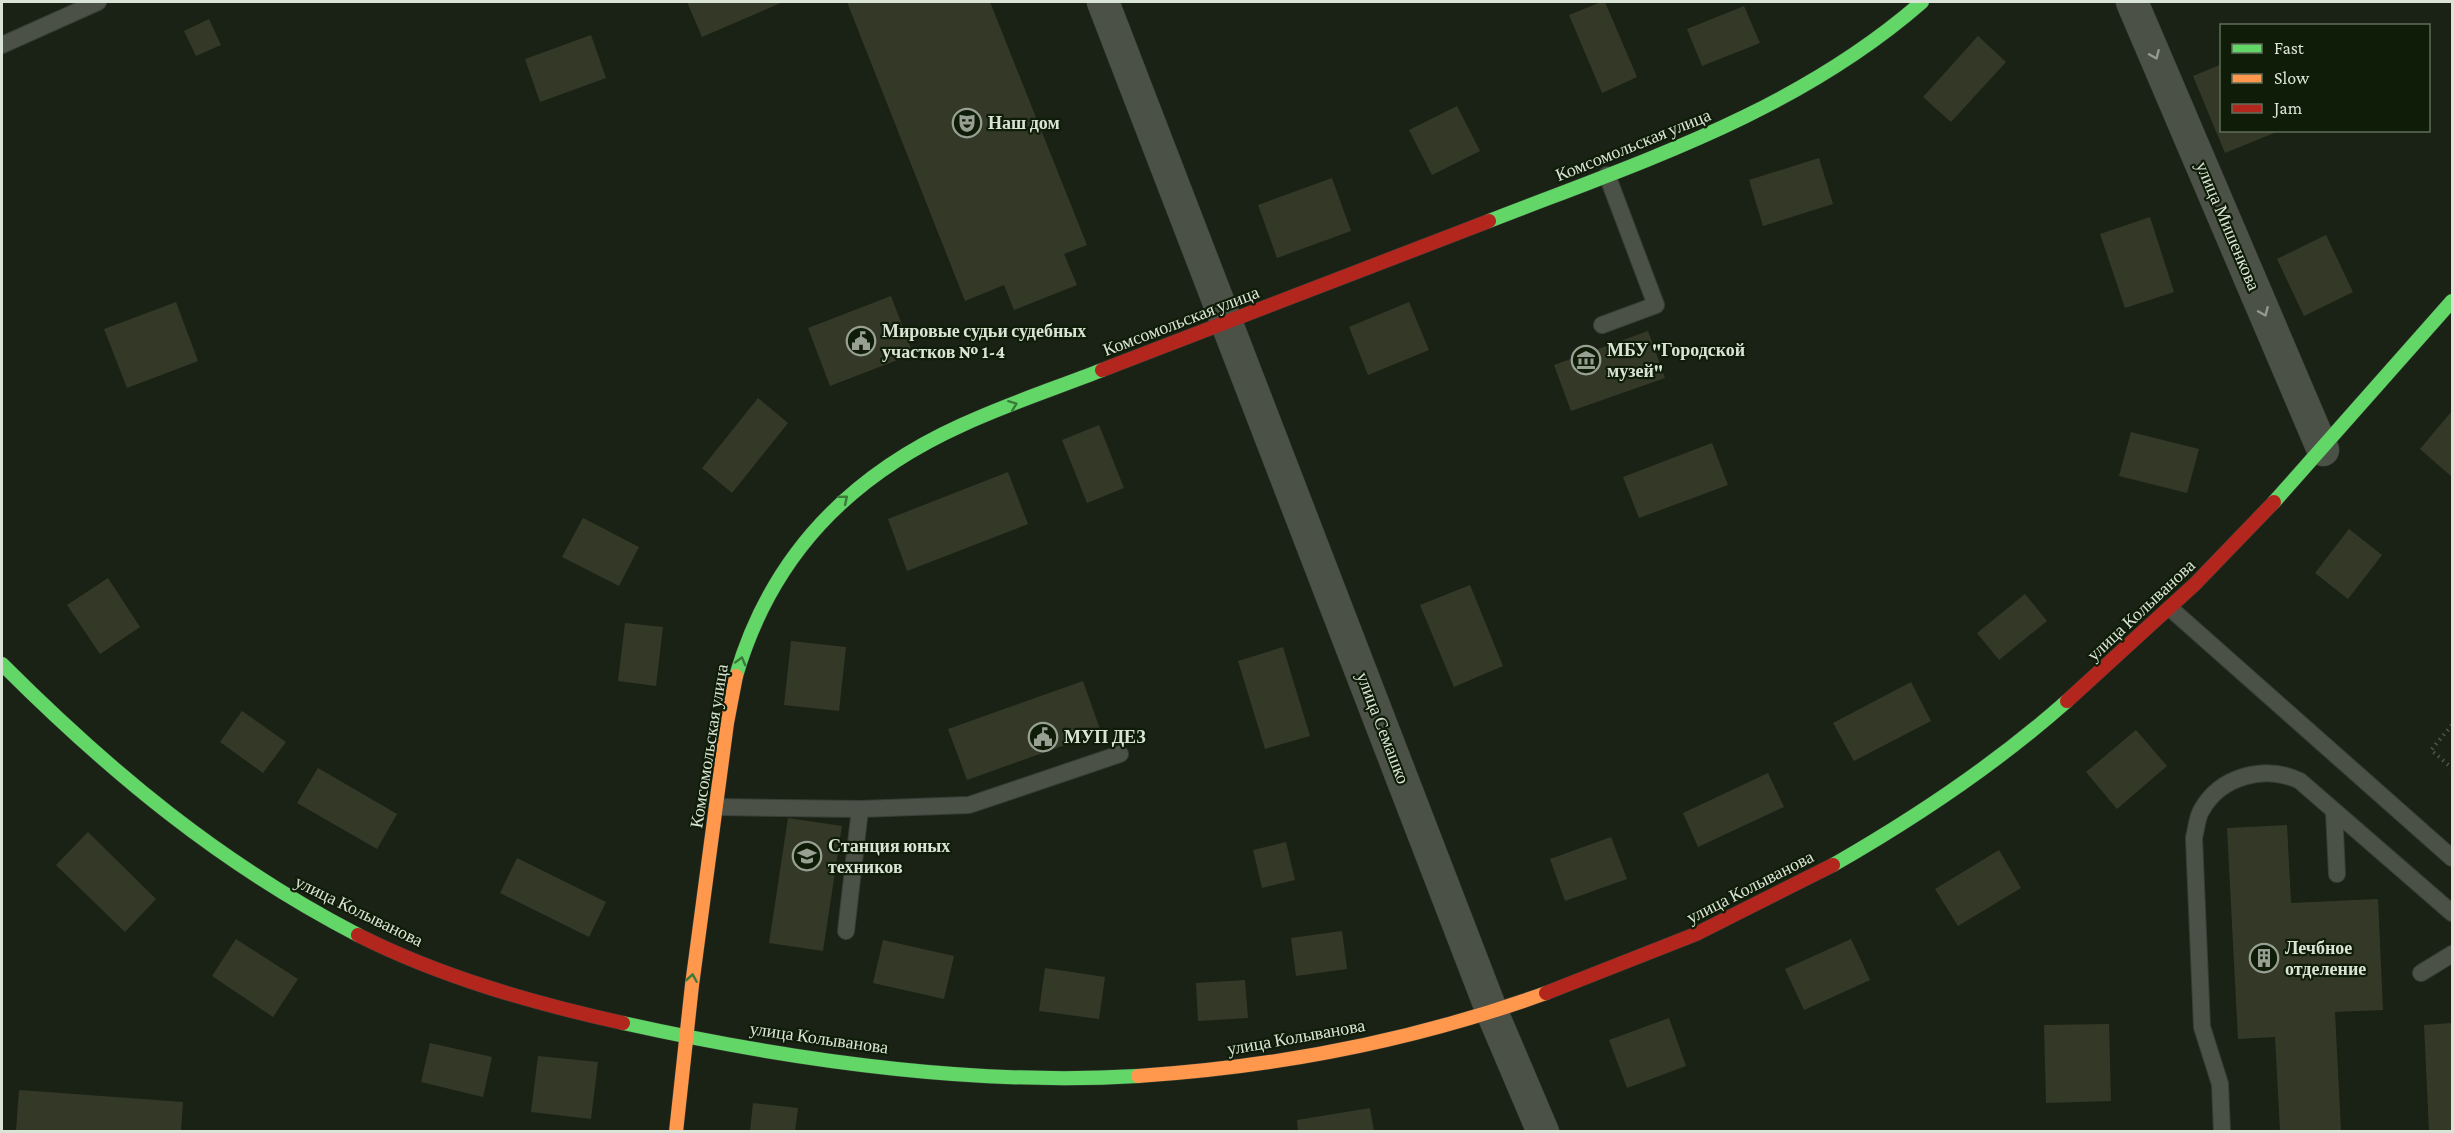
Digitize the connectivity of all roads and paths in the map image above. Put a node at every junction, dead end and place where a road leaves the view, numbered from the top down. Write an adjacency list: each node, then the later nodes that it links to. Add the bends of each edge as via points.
1 (98, 2): 5 (lane)
2 (1103, 2): 8 (street, улица Семашко)
3 (1922, 2): 6 (street, Комсомольская улица, via 1840,66 1772,105)
4 (2132, 2): 10 (street, улица Мишенкова, one-way to 10)
5 (2, 45)
6 (1607, 175): 8 (street, Комсомольская улица); 9 (lane, via 1656,305)
7 (2452, 301): 10 (street, улица Колыванова)
8 (1227, 323): 16 (street, Комсомольская улица, one-way to 8, via 741,657 766,597 798,545 832,509 916,446 963,424); 25 (street, улица Семашко)
9 (1602, 325)
10 (2323, 450): 11 (street, улица Колыванова)
11 (2171, 609): 19 (lane); 25 (street, улица Колыванова, via 2108,668 2009,749 1902,824 1783,894 1658,952)
12 (2, 664): 26 (street, улица Колыванова, via 55,720 190,834 269,886 360,936 456,977)
13 (2452, 725): 15 (path, via 2431,750)
14 (1120, 754): 17 (lane, via 969,805)
15 (2452, 768)
16 (717, 807): 17 (lane); 26 (street, Комсомольская улица, one-way to 16)
17 (860, 809): 22 (lane)
18 (2334, 811): 20 (lane); 21 (lane); 29 (lane, via 2300,781 2268,773 2234,781 2215,793 2200,812 2194,838 2202,1027 2220,1084)
19 (2452, 858)
20 (2337, 874)
21 (2452, 913)
22 (846, 931)
23 (2452, 954): 24 (lane)
24 (2421, 973)
25 (1492, 1012): 26 (street, улица Колыванова, via 1346,1048 1224,1069 1114,1077 1021,1076 830,1061); 28 (street, улица Семашко)
26 (684, 1036): 27 (street, Комсомольская улица)
27 (676, 1131)
28 (1543, 1131)
29 (2222, 1131)

